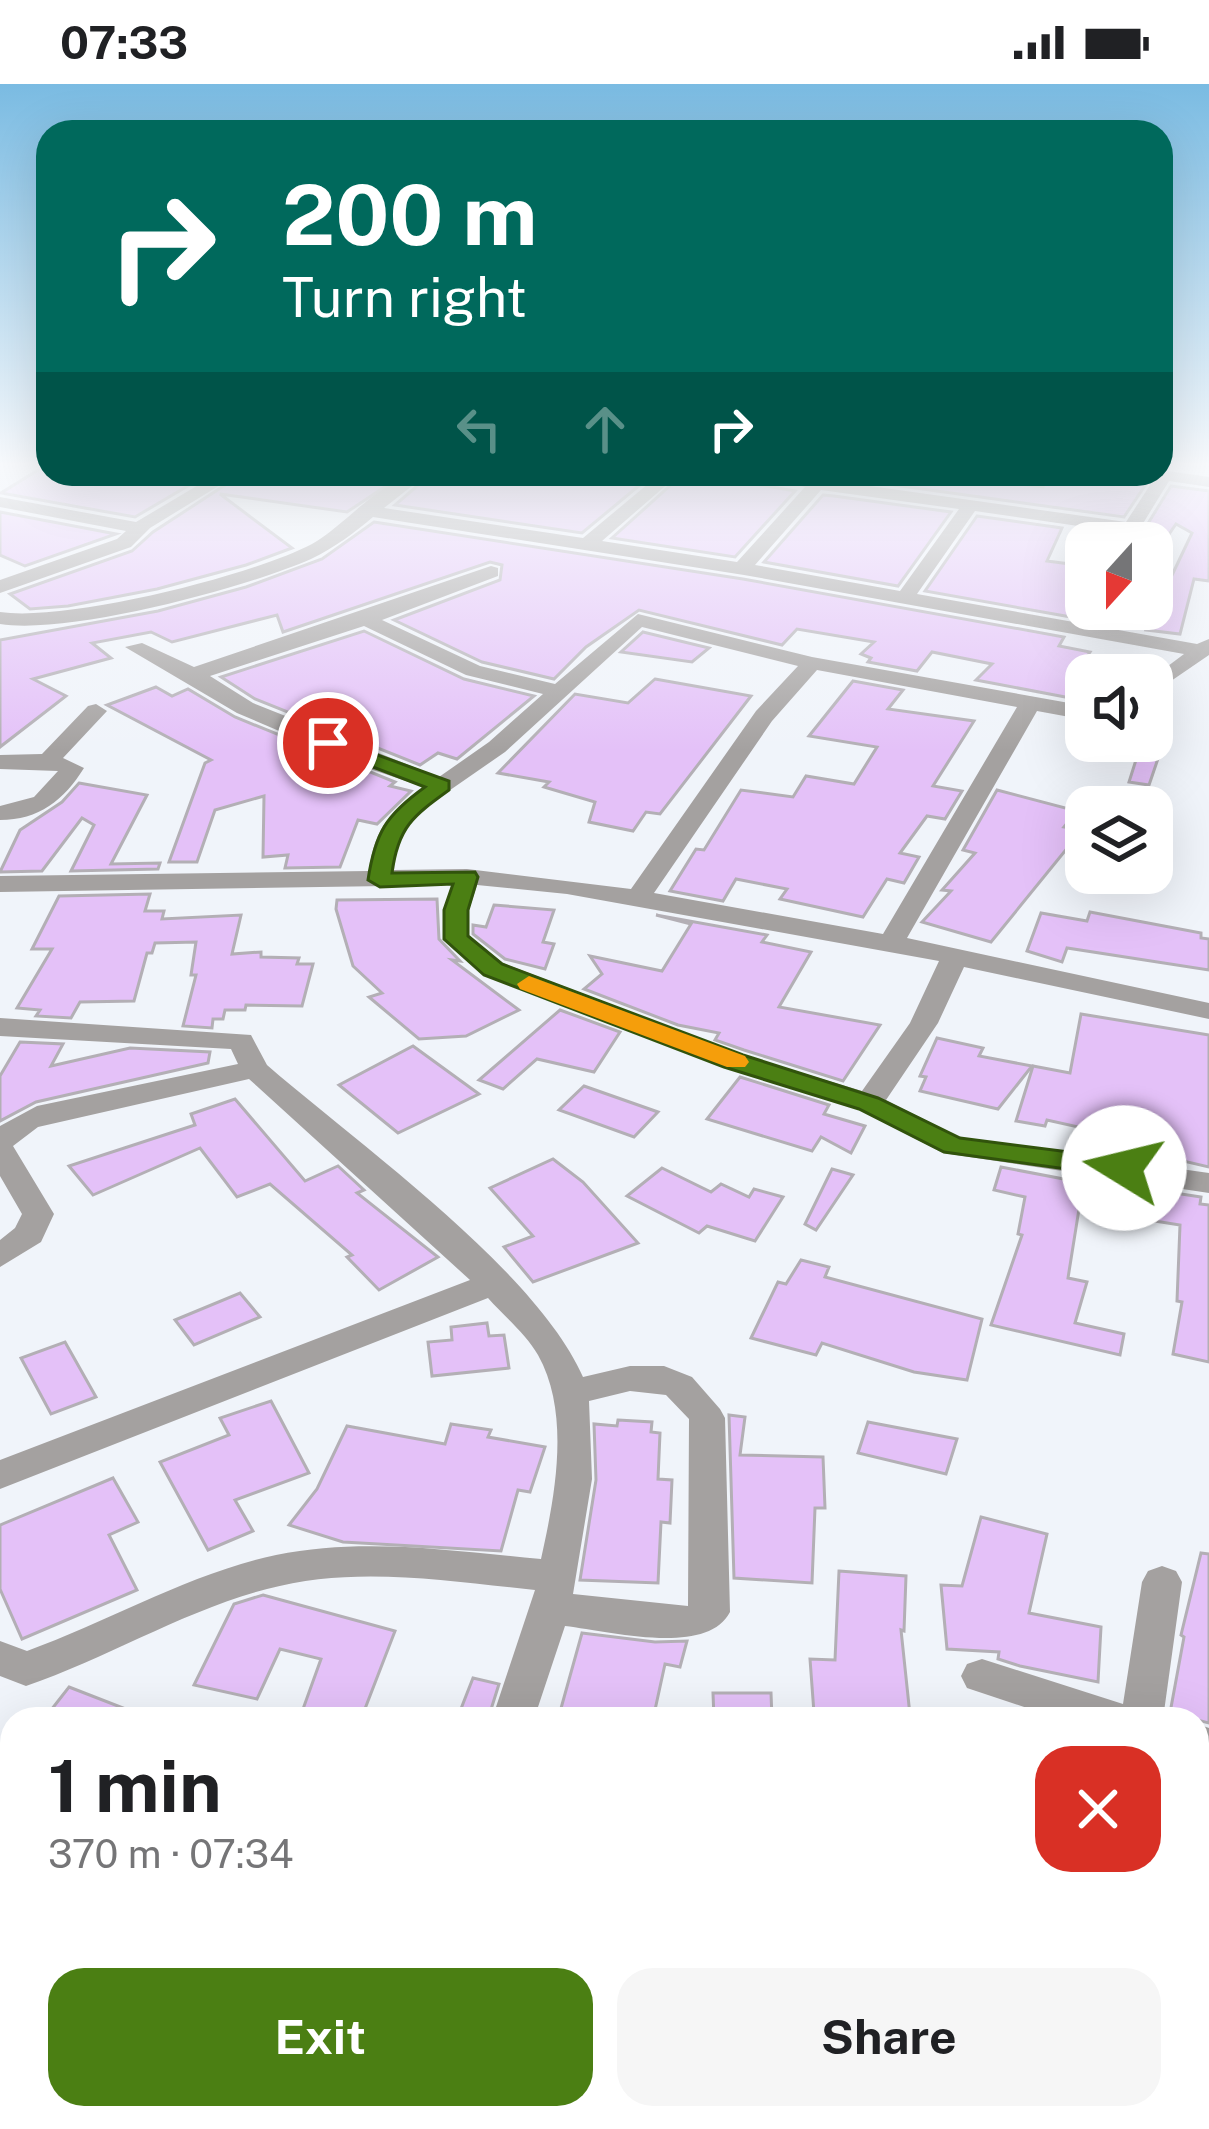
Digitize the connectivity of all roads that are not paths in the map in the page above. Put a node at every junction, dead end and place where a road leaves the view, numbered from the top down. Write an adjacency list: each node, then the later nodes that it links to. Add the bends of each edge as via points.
1 (84, 559): 8 (street)
2 (290, 559): 11 (street, via 58,617 20,624)
3 (673, 559): 6 (street)
4 (750, 559): 6 (street)
5 (932, 559): 9 (street)
6 (741, 569): 9 (street)
7 (491, 572): 12 (street)
8 (0, 587)
9 (904, 599): 10 (street)
10 (1065, 617)
11 (0, 618)
12 (365, 620): 18 (street); 19 (street, via 473,671)
13 (1132, 630): 15 (street)
14 (135, 647): 18 (street)
15 (1205, 648): 17 (street)
16 (812, 663): 19 (street, via 638,620); 20 (street); 30 (street, via 764,716)
17 (1173, 672)
18 (193, 674): 25 (street, via 245,708)
19 (558, 691): 25 (street)
20 (1030, 704): 21 (street); 31 (street)
21 (1065, 710)
22 (96, 711): 23 (street)
23 (49, 761): 24 (street); 26 (street, via 72,768 68,776 35,808)
24 (0, 762)
25 (441, 785): 28 (street, via 385,840)
26 (0, 813)
27 (467, 877): 28 (street); 30 (street); 36 (street, via 456,939 493,969)
28 (380, 880): 29 (street)
29 (0, 884)
30 (639, 896): 31 (street)
31 (891, 944): 32 (street)
32 (955, 957): 33 (street); 36 (street, via 924,1023)
33 (1209, 1011)
34 (0, 1028): 35 (street, via 233,1038)
35 (255, 1069): 37 (street, via 48,1112); 40 (street)
36 (869, 1103): 38 (street, via 954,1146)
37 (0, 1146): 39 (street, via 38,1214 28,1234)
38 (1209, 1184)
39 (0, 1256)
40 (494, 1283): 41 (street, via 555,1351); 42 (street)
41 (570, 1393): 44 (street, via 574,1492); 44 (street, via 649,1376 676,1379 695,1396 707,1418 710,1612 694,1623)
42 (0, 1475)
43 (1162, 1582): 49 (street)
44 (551, 1592): 45 (street, via 400,1563 310,1565 200,1597 26,1670); 47 (street)
45 (0, 1658)
46 (982, 1676): 48 (street)
47 (517, 1707)
48 (1078, 1707)
49 (1144, 1707)

